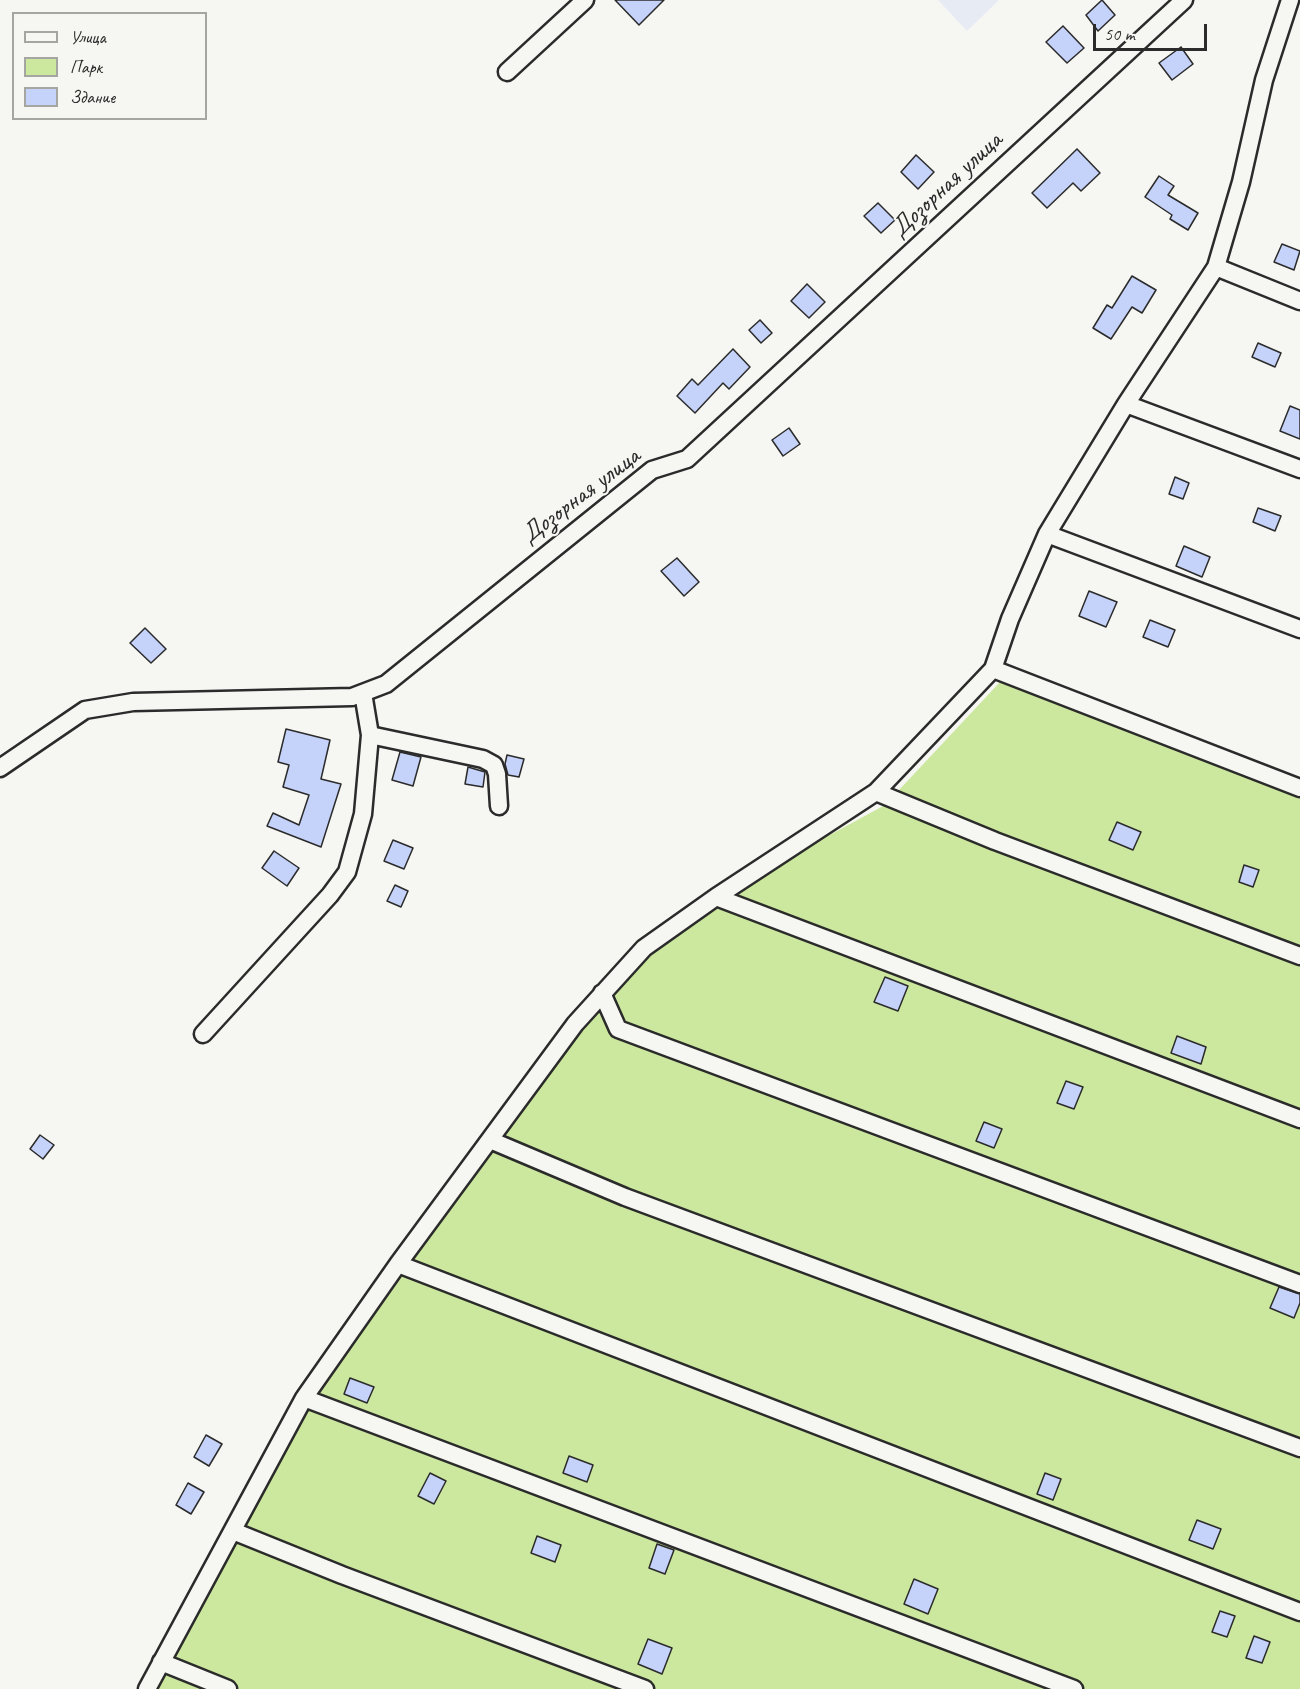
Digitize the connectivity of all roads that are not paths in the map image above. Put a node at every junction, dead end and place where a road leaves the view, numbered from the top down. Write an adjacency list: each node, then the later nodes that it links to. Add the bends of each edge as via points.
1 (585, 0): 4 (street)
2 (1184, 0): 12 (street, Дозорная улица, via 687,459 652,470 386,684)
3 (1290, 0): 5 (street, via 1264,80 1241,182)
4 (507, 72)
5 (1216, 267): 6 (street); 7 (street)
6 (1300, 301)
7 (1126, 404): 8 (street); 9 (street)
8 (1300, 469)
9 (1047, 534): 10 (street); 11 (street)
10 (1300, 629)
11 (993, 669): 15 (street); 16 (street)
12 (363, 693): 13 (street); 14 (street, Дозорная улица, via 352,697 133,702 86,710)
13 (370, 735): 17 (street, via 483,759 494,765); 21 (street, via 363,814 347,872)
14 (1, 764)
15 (1300, 788)
16 (876, 792): 18 (street); 19 (street)
17 (499, 806)
18 (716, 897): 20 (street, via 644,948); 22 (street)
19 (1300, 956)
20 (602, 993): 23 (street); 25 (street, via 618,1029)
21 (203, 1034)
22 (1300, 1119)
23 (490, 1140): 24 (street); 27 (street, via 625,1197)
24 (398, 1264): 26 (street); 29 (street)
25 (1300, 1284)
26 (304, 1398): 28 (street); 34 (street)
27 (1300, 1448)
28 (233, 1531): 30 (street); 33 (street)
29 (1300, 1612)
30 (160, 1662): 31 (street); 32 (street)
31 (147, 1689)
32 (228, 1689)
33 (645, 1689)
34 (1074, 1689)

